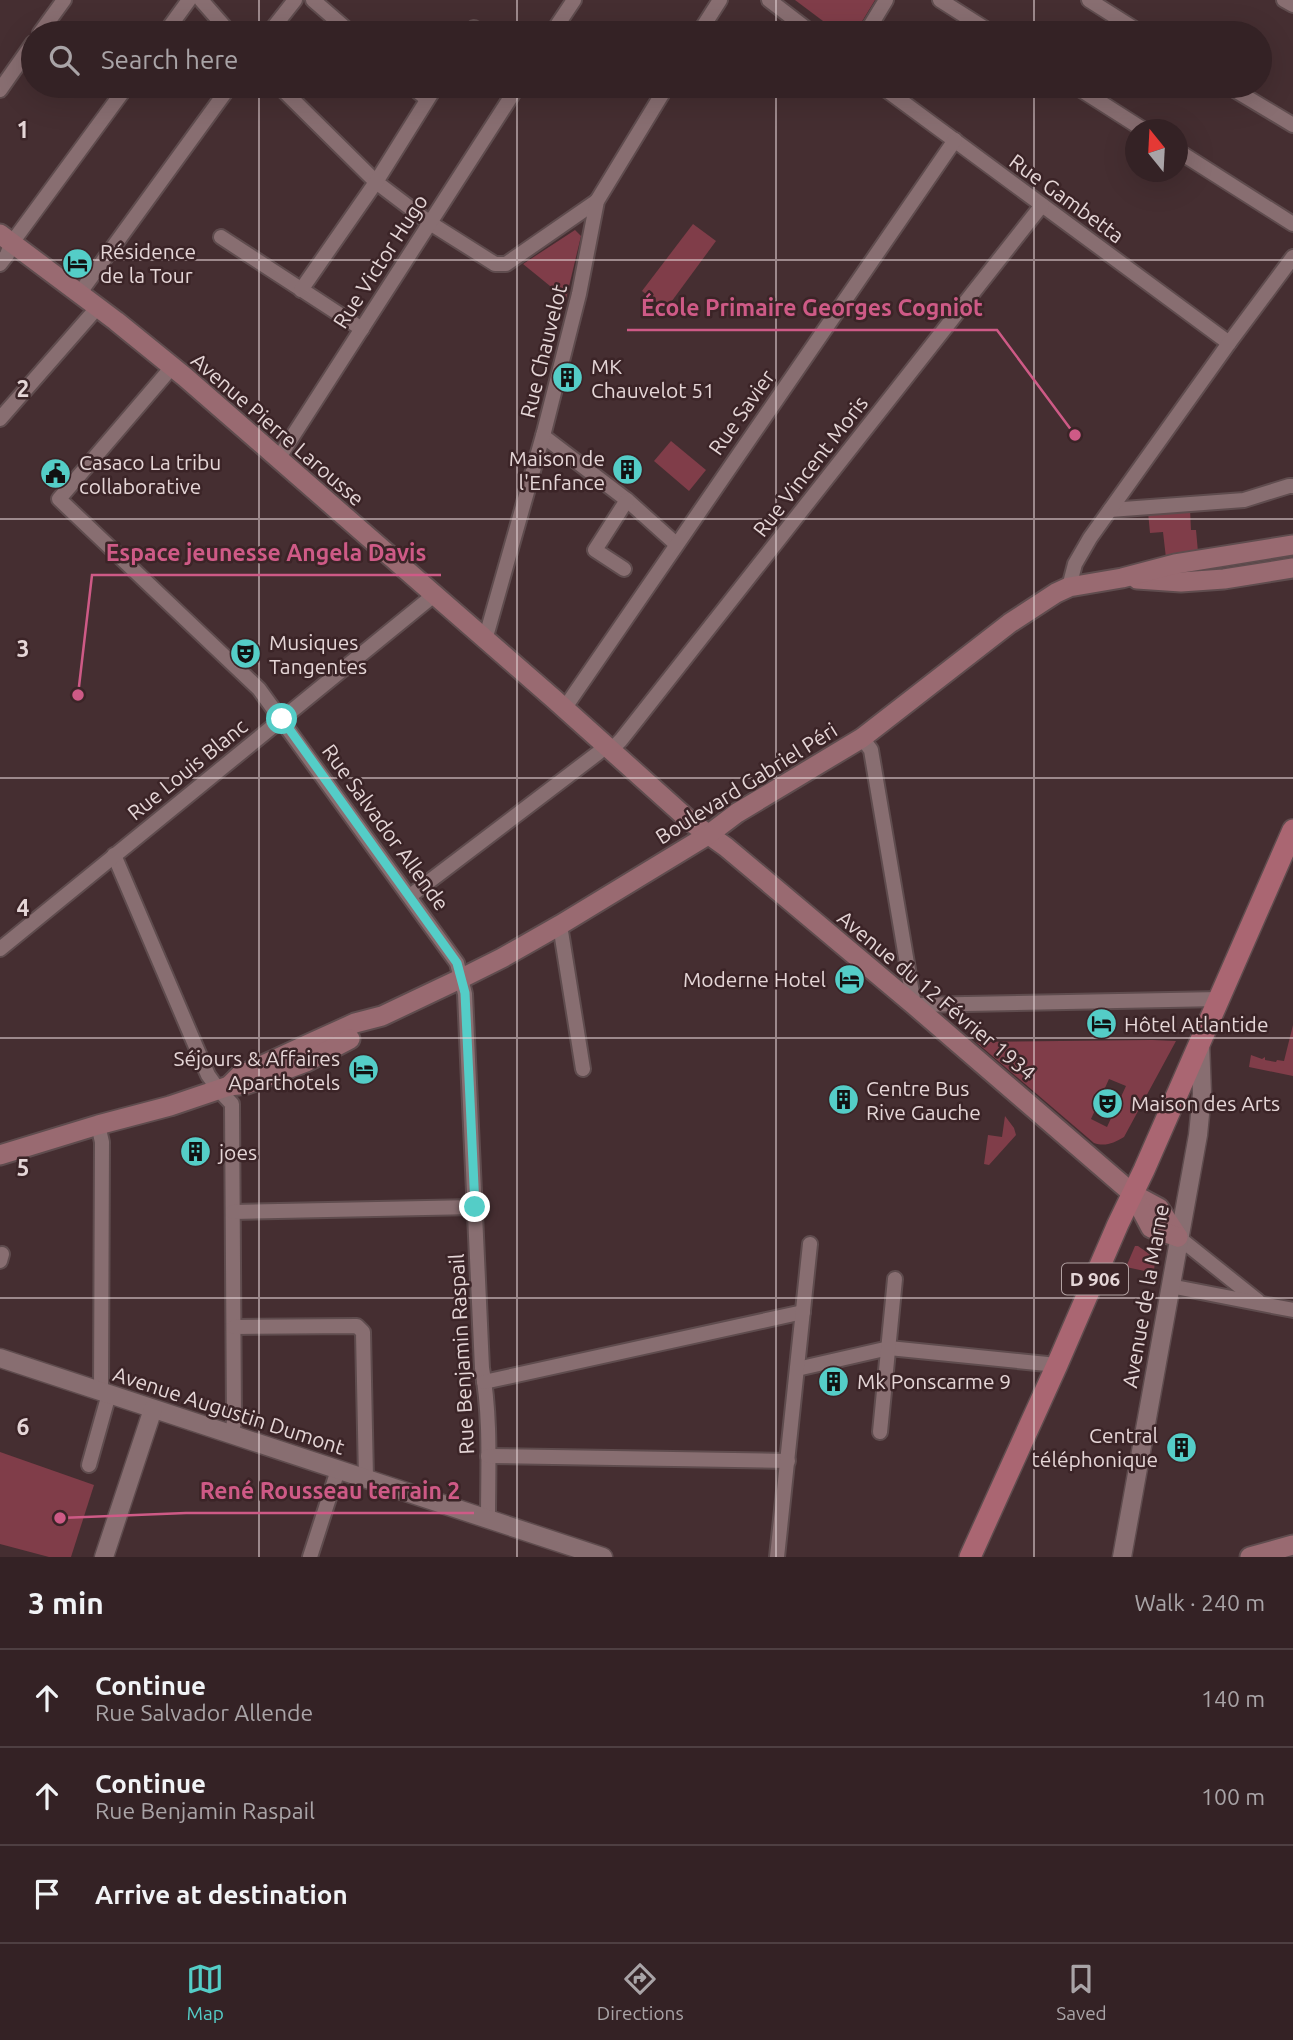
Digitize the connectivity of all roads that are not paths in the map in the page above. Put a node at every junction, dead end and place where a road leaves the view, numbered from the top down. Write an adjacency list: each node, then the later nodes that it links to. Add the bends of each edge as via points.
1 (64, 0): 14 (street)
2 (189, 0): 15 (street)
3 (201, 0): 16 (street)
4 (295, 0): 17 (street)
5 (313, 0): 18 (street)
6 (573, 0): 19 (street)
7 (720, 0): 20 (street)
8 (769, 0): 21 (street)
9 (886, 0): 22 (street)
10 (940, 0): 23 (street)
11 (1089, 0): 24 (street)
12 (1284, 0): 13 (street)
13 (1293, 5)
14 (49, 21)
15 (174, 21)
16 (219, 21)
17 (278, 21)
18 (337, 21)
19 (560, 21)
20 (707, 21)
21 (796, 21)
22 (873, 21)
23 (973, 21)
24 (1122, 21)
25 (21, 60): 26 (street)
26 (0, 90)
27 (117, 98): 46 (street)
28 (221, 98): 50 (street)
29 (291, 98): 40 (street)
30 (510, 98): 43 (street, Rue Victor Hugo)
31 (660, 98): 41 (street, Rue Chauvelot)
32 (897, 98): 38 (street, Rue Gambetta)
33 (1094, 98): 36 (street)
34 (1248, 98): 37 (street)
35 (427, 99): 40 (street)
36 (1127, 119)
37 (1293, 125)
38 (955, 140): 42 (street, Rue Gambetta); 61 (street, Rue Savier)
39 (1188, 157): 44 (street)
40 (376, 182): 43 (street); 49 (street)
41 (597, 201): 43 (street, via 506,264 495,264); 56 (street, Rue Chauvelot)
42 (1042, 205): 53 (street, Rue Gambetta); 72 (street, Rue Vincent Moris, via 621,740)
43 (430, 223): 52 (street, Rue Victor Hugo)
44 (1293, 224)
45 (221, 237): 49 (street)
46 (5, 239): 48 (street, via 7,256); 50 (main road, Avenue Pierre Larousse)
47 (1293, 257): 53 (street)
48 (0, 264)
49 (301, 290): 52 (street)
50 (79, 294): 51 (main road, Avenue Pierre Larousse)
51 (97, 308): 54 (main road, Avenue Pierre Larousse); 55 (street)
52 (362, 329): 57 (street, Rue Victor Hugo)
53 (1229, 343): 60 (street)
54 (172, 367): 57 (main road, Avenue Pierre Larousse); 70 (street, Rue Salvador Allende, via 59,499 259,689)
55 (0, 419)
56 (543, 436): 59 (street); 68 (street, Rue Chauvelot)
57 (278, 459): 67 (main road, Avenue Pierre Larousse)
58 (1293, 486): 60 (street, via 1244,500)
59 (626, 500): 61 (street); 64 (street, via 595,550)
60 (1110, 510): 66 (street, via 1075,564)
61 (676, 544): 69 (street, Rue Savier)
62 (1293, 545): 65 (main road, Boulevard Gabriel Péri, via 1175,564)
63 (1293, 568): 65 (main road, Boulevard Gabriel Péri, via 1181,582)
64 (624, 569)
65 (1122, 578): 66 (main road, Boulevard Gabriel Péri)
66 (1069, 587): 71 (main road, Boulevard Gabriel Péri, via 1010,623)
67 (434, 595): 68 (main road, Avenue Pierre Larousse); 70 (street, Rue Louis Blanc)
68 (485, 640): 69 (main road, Avenue Pierre Larousse)
69 (564, 709): 72 (main road, Avenue Pierre Larousse)
70 (282, 719): 75 (street, Rue Louis Blanc); 76 (street, Rue Salvador Allende)
71 (862, 738): 74 (main road, Boulevard Gabriel Péri); 81 (street, via 871,750)
72 (608, 748): 74 (main road, Avenue Pierre Larousse); 76 (street, Rue Vincent Moris)
73 (1293, 830): 80 (main road, D 906)
74 (708, 835): 77 (main road, Boulevard Gabriel Péri); 81 (main road, Avenue du 12 Février 1934)
75 (114, 855): 78 (street, Rue Louis Blanc); 84 (street, via 208,1075)
76 (410, 896): 79 (street, Rue Salvador Allende, via 457,963)
77 (560, 925): 79 (main road, Boulevard Gabriel Péri); 83 (street)
78 (0, 949)
79 (462, 978): 84 (main road, Boulevard Gabriel Péri, via 239,1076); 88 (street, Rue Benjamin Raspail)
80 (1220, 999): 81 (street); 82 (main road, D 906)
81 (914, 1005): 87 (main road, Avenue du 12 Février 1934)
82 (1200, 1042): 87 (main road, D 906); 90 (street, Avenue de la Marne, via 1202,1104)
83 (583, 1069)
84 (223, 1088): 85 (main road, Boulevard Gabriel Péri); 89 (street, via 232,1104)
85 (98, 1125): 86 (main road, Boulevard Gabriel Péri); 103 (street, via 102,1142)
86 (0, 1155)
87 (1133, 1194): 90 (main road, Avenue du 12 Février 1934, via 1158,1208); 100 (main road, D 906)
88 (475, 1207): 89 (street); 102 (street, Rue Benjamin Raspail)
89 (233, 1212): 97 (street)
90 (1178, 1237): 93 (street, Avenue de la Marne); 94 (street)
91 (810, 1244): 96 (street)
92 (895, 1279): 98 (street)
93 (1170, 1286): 94 (street); 119 (street, Avenue de la Marne)
94 (1262, 1304): 95 (street)
95 (1293, 1310)
96 (803, 1312): 101 (street); 102 (street)
97 (234, 1327): 106 (street); 111 (street, via 357,1326 363,1332)
98 (889, 1348): 100 (street); 101 (street); 105 (street)
99 (0, 1358): 103 (street, Avenue Augustin Dumont)
100 (1057, 1365): 118 (main road, D 906)
101 (797, 1369): 108 (street)
102 (484, 1382): 107 (street, Rue Benjamin Raspail)
103 (105, 1392): 104 (street, Avenue Augustin Dumont); 109 (street)
104 (153, 1409): 106 (street, Avenue Augustin Dumont); 114 (street)
105 (880, 1432)
106 (232, 1434): 110 (street, Avenue Augustin Dumont)
107 (488, 1457): 108 (street); 112 (street, Rue Benjamin Raspail)
108 (788, 1461): 117 (street)
109 (89, 1465)
110 (338, 1469): 111 (street, Avenue Augustin Dumont); 115 (street)
111 (366, 1479): 112 (street, Avenue Augustin Dumont)
112 (488, 1519): 116 (street, Avenue Augustin Dumont)
113 (1293, 1545): 120 (main road)
114 (104, 1557)
115 (310, 1557)
116 (603, 1557)
117 (777, 1557)
118 (970, 1557)
119 (1122, 1557)
120 (1251, 1557)

